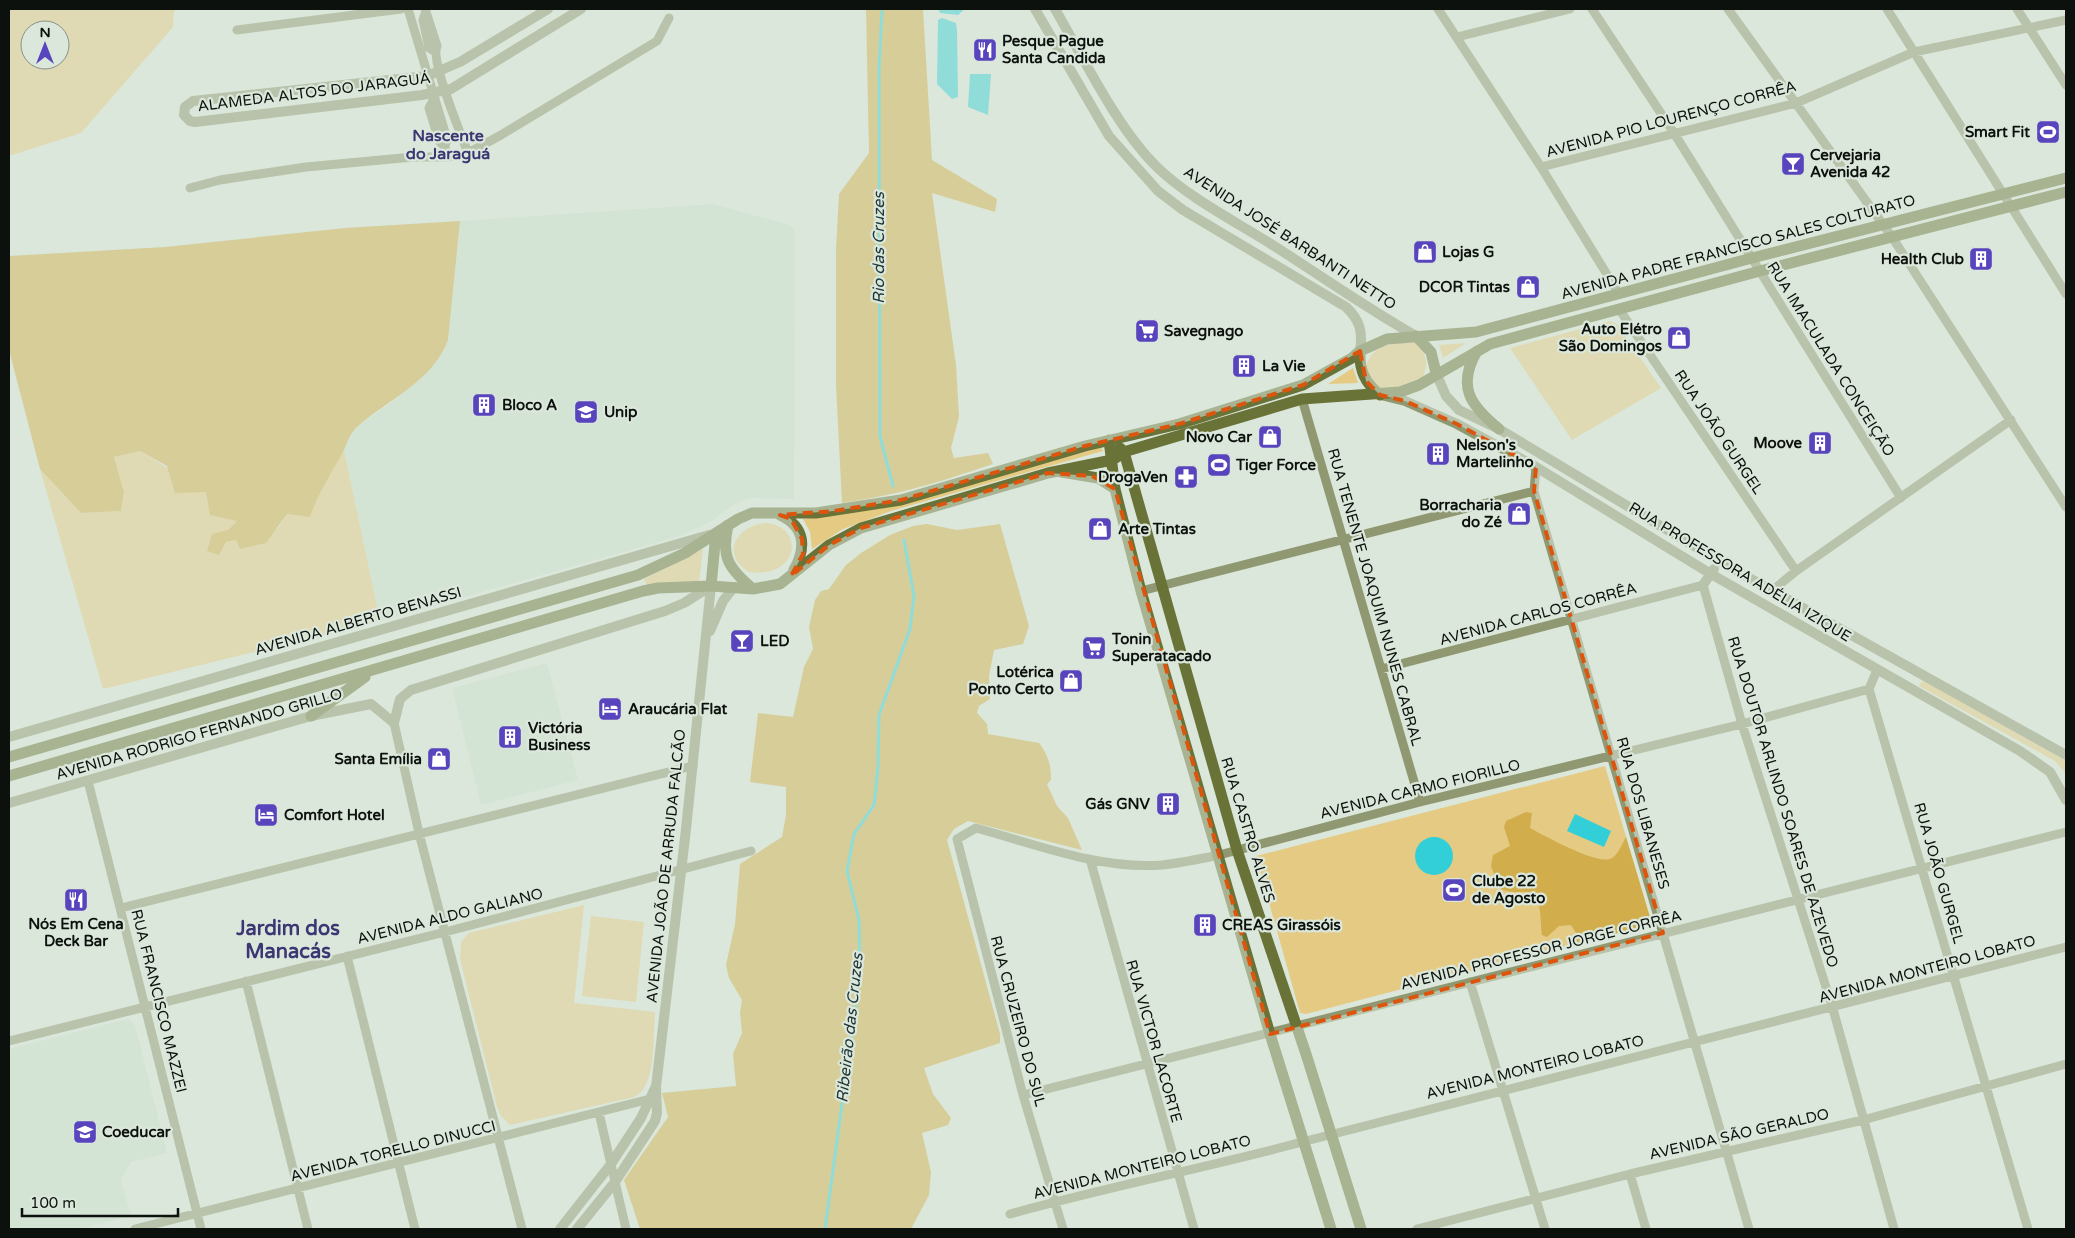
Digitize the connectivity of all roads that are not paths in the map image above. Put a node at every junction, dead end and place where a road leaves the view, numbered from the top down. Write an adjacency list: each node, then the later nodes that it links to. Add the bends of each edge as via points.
1 (401, 9): 17 (street)
2 (408, 9): 21 (street)
3 (548, 9): 20 (street, ALAMEDA ALTOS DO JARAGUÁ, via 460,62)
4 (581, 9): 23 (street, ALAMEDA ALTOS DO JARAGUÁ)
5 (1035, 9): 44 (street, via 1109,136 1154,187 1183,210 1346,307 1360,324)
6 (1055, 9): 42 (street, AVENIDA JOSÉ BARBANTI NETTO, via 1128,132 1157,167 1189,194)
7 (1438, 9): 18 (street)
8 (1570, 9): 18 (street)
9 (1592, 9): 26 (street, RUA IMACULADA CONCEIÇÃO)
10 (1728, 9): 25 (street)
11 (1888, 9): 19 (street)
12 (2017, 9): 16 (street)
13 (426, 10): 20 (street, via 437,46 434,52)
14 (669, 18): 27 (street, via 657,41)
15 (2066, 20): 16 (street, AVENIDA PIO LOURENÇO CORRÊA)
16 (2030, 28): 19 (street, AVENIDA PIO LOURENÇO CORRÊA); 22 (street)
17 (237, 30)
18 (1457, 38): 29 (street)
19 (1914, 52): 25 (street, AVENIDA PIO LOURENÇO CORRÊA); 33 (street)
20 (439, 71): 21 (street, ALAMEDA ALTOS DO JARAGUÁ); 23 (street)
21 (427, 76): 24 (street); 24 (street, ALAMEDA ALTOS DO JARAGUÁ, via 193,101 184,107 184,115 195,122)
22 (2066, 85)
23 (446, 90): 24 (street, ALAMEDA ALTOS DO JARAGUÁ); 27 (street)
24 (433, 96): 28 (street, via 429,108)
25 (1796, 103): 26 (street, AVENIDA PIO LOURENÇO CORRÊA); 35 (street)
26 (1674, 132): 29 (street, AVENIDA PIO LOURENÇO CORRÊA); 37 (street, RUA IMACULADA CONCEIÇÃO)
27 (468, 153): 28 (street)
28 (447, 157): 31 (street, via 306,167 220,180)
29 (1541, 167): 39 (street)
30 (2066, 178): 33 (main road, AVENIDA PADRE FRANCISCO SALES COLTURATO)
31 (190, 188)
32 (2066, 192): 34 (main road, AVENIDA PADRE FRANCISCO SALES COLTURATO)
33 (2003, 194): 34 (street); 35 (main road, AVENIDA PADRE FRANCISCO SALES COLTURATO)
34 (2012, 206): 36 (main road, AVENIDA PADRE FRANCISCO SALES COLTURATO); 40 (street)
35 (1883, 225): 36 (street); 37 (main road, AVENIDA PADRE FRANCISCO SALES COLTURATO)
36 (1892, 237): 38 (main road, AVENIDA PADRE FRANCISCO SALES COLTURATO); 48 (street)
37 (1752, 258): 38 (street, RUA IMACULADA CONCEIÇÃO); 39 (main road, AVENIDA PADRE FRANCISCO SALES COLTURATO)
38 (1760, 271): 41 (main road, AVENIDA PADRE FRANCISCO SALES COLTURATO); 58 (street, RUA IMACULADA CONCEIÇÃO)
39 (1619, 294): 42 (main road, AVENIDA PADRE FRANCISCO SALES COLTURATO, via 1476,332)
40 (2066, 294)
41 (1619, 309): 43 (main road, AVENIDA PADRE FRANCISCO SALES COLTURATO); 67 (street, RUA JOÃO GURGEL)
42 (1416, 336): 44 (main road, via 1387,339); 45 (main road, via 1431,352)
43 (1477, 350): 45 (main road, AVENIDA PADRE FRANCISCO SALES COLTURATO); 49 (main road, via 1470,362 1467,390 1475,408)
44 (1360, 351): 46 (main road, via 1361,371); 50 (main road, via 1303,384 1179,424)
45 (1436, 374): 46 (main road, via 1413,387); 49 (street, RUA PROFESSORA ADÉLIA IZIQUE, via 1446,396 1459,410)
46 (1380, 395): 47 (main road); 54 (street, RUA PROFESSORA ADÉLIA IZIQUE, via 1405,401 1457,424)
47 (1302, 399): 51 (main road); 63 (street, RUA TENENTE JOAQUIM NUNES CABRAL)
48 (2010, 420): 58 (street); 59 (street)
49 (1499, 430): 52 (street, RUA PROFESSORA ADÉLIA IZIQUE)
50 (1111, 440): 51 (main road, RUA CASTRO ALVES); 53 (main road); 60 (main road, via 901,500 834,511)
51 (1124, 452): 53 (main road); 64 (main road, RUA CASTRO ALVES)
52 (1538, 452): 54 (street); 66 (street, RUA PROFESSORA ADÉLIA IZIQUE)
53 (1112, 460): 55 (main road); 56 (main road)
54 (1536, 467): 57 (street); 68 (street, RUA PROFESSORA ADÉLIA IZIQUE)
55 (1052, 472): 56 (main road, via 1098,478); 69 (main road, via 861,528 829,545)
56 (1115, 490): 65 (main road)
57 (1534, 491): 63 (street); 77 (street, RUA DOS LIBANESES)
58 (1901, 498): 67 (street)
59 (2066, 507)
60 (780, 514): 61 (main road, via 752,513); 69 (main road, via 791,519 802,539 803,554)
61 (728, 526): 62 (main road); 74 (main road, via 725,547 729,564)
62 (716, 533): 72 (main road); 87 (street, AVENIDA ALBERTO BENASSI); 90 (main road, via 638,575)
63 (1344, 538): 70 (street); 80 (street, RUA TENENTE JOAQUIM NUNES CABRAL)
64 (1148, 540): 65 (main road); 70 (main road, RUA CASTRO ALVES)
65 (1129, 545): 76 (main road)
66 (1719, 561): 68 (street); 75 (street, RUA PROFESSORA ADÉLIA IZIQUE)
67 (1796, 571): 75 (street)
68 (1711, 574): 71 (street); 81 (street, RUA PROFESSORA ADÉLIA IZIQUE)
69 (791, 576): 74 (main road, via 780,584)
70 (1161, 584): 76 (street); 100 (main road, RUA CASTRO ALVES)
71 (1703, 584): 77 (street, AVENIDA CARLOS CORRÊA); 86 (street, RUA DOUTOR ARLINDO SOARES DE AZEVEDO)
72 (711, 586): 73 (main road); 78 (street, AVENIDA JOÃO DE ARRUDA FALCÃO); 82 (main road, via 658,588); 85 (street, via 665,611 410,690 400,699)
73 (734, 588): 74 (main road); 78 (street, AVENIDA JOÃO DE ARRUDA FALCÃO, via 723,601)
74 (753, 589)
75 (1773, 590): 79 (street, RUA PROFESSORA ADÉLIA IZIQUE)
76 (1141, 591): 102 (main road)
77 (1572, 620): 80 (street, AVENIDA CARLOS CORRÊA); 88 (street, RUA DOS LIBANESES)
78 (704, 648): 91 (street, AVENIDA JOÃO DE ARRUDA FALCÃO)
79 (1889, 655): 81 (street); 89 (street, RUA PROFESSORA ADÉLIA IZIQUE)
80 (1380, 669): 95 (street, RUA TENENTE JOAQUIM NUNES CABRAL)
81 (1877, 670): 83 (street); 94 (street, RUA PROFESSORA ADÉLIA IZIQUE, via 2042,764)
82 (373, 672): 84 (main road); 92 (main road)
83 (1870, 689): 86 (street, AVENIDA CARMO FIORILLO); 104 (street, RUA JOÃO GURGEL)
84 (311, 716): 85 (street, AVENIDA RODRIGO FERNANDO GRILLO, via 371,704); 93 (street, AVENIDA RODRIGO FERNANDO GRILLO)
85 (394, 723): 99 (street)
86 (1742, 724): 88 (street, AVENIDA CARMO FIORILLO); 106 (street, RUA DOUTOR ARLINDO SOARES DE AZEVEDO)
87 (9, 738)
88 (1612, 754): 95 (street, AVENIDA CARMO FIORILLO); 109 (street, RUA DOS LIBANESES)
89 (2066, 755)
90 (9, 757)
91 (693, 766): 99 (street); 105 (street, AVENIDA JOÃO DE ARRUDA FALCÃO)
92 (9, 776)
93 (88, 781): 96 (street, AVENIDA RODRIGO FERNANDO GRILLO); 107 (street, RUA FRANCISCO MAZZEI)
94 (2066, 800)
95 (1420, 802): 100 (street, AVENIDA CARMO FIORILLO)
96 (9, 803)
97 (976, 828): 103 (street, AVENIDA CARMO FIORILLO); 126 (street, RUA CRUZEIRO DO SUL, via 957,839)
98 (2066, 832): 104 (street, AVENIDA PROFESSOR JORGE CORRÊA)
99 (419, 833): 107 (street); 108 (street)
100 (1237, 850): 102 (street, AVENIDA CARMO FIORILLO); 117 (main road, RUA CASTRO ALVES)
101 (751, 852): 105 (street, AVENIDA ALDO GALIANO)
102 (1219, 855): 103 (street, AVENIDA CARMO FIORILLO, via 1161,865); 118 (main road)
103 (1090, 859): 121 (street, RUA VICTOR LACORTE)
104 (1923, 869): 106 (street, AVENIDA PROFESSOR JORGE CORRÊA); 112 (street, RUA JOÃO GURGEL)
105 (681, 871): 108 (street, AVENIDA ALDO GALIANO); 125 (street, AVENIDA JOÃO DE ARRUDA FALCÃO)
106 (1797, 899): 109 (street, AVENIDA PROFESSOR JORGE CORRÊA); 116 (street, RUA DOUTOR ARLINDO SOARES DE AZEVEDO)
107 (121, 908): 115 (street, RUA FRANCISCO MAZZEI)
108 (445, 932): 111 (street, AVENIDA ALDO GALIANO); 130 (street)
109 (1663, 932): 114 (street, AVENIDA PROFESSOR JORGE CORRÊA); 120 (street, RUA DOS LIBANESES)
110 (2066, 947): 112 (street, AVENIDA MONTEIRO LOBATO)
111 (347, 956): 113 (street, AVENIDA ALDO GALIANO); 133 (street)
112 (1955, 976): 116 (street, AVENIDA MONTEIRO LOBATO); 123 (street, RUA JOÃO GURGEL)
113 (246, 982): 115 (street, AVENIDA ALDO GALIANO); 138 (street)
114 (1470, 982): 117 (street, AVENIDA PROFESSOR JORGE CORRÊA); 124 (street)
115 (146, 1006): 119 (street, AVENIDA ALDO GALIANO); 142 (street, RUA FRANCISCO MAZZEI)
116 (1833, 1009): 120 (street, AVENIDA MONTEIRO LOBATO); 128 (street, RUA DOUTOR ARLINDO SOARES DE AZEVEDO)
117 (1297, 1027): 118 (street, AVENIDA PROFESSOR JORGE CORRÊA); 129 (main road, RUA CASTRO ALVES)
118 (1270, 1034): 121 (street, AVENIDA PROFESSOR JORGE CORRÊA); 131 (main road)
119 (9, 1041)
120 (1694, 1041): 124 (street, AVENIDA MONTEIRO LOBATO); 132 (street, RUA DOS LIBANESES)
121 (1146, 1064): 126 (street, AVENIDA PROFESSOR JORGE CORRÊA); 135 (street, RUA VICTOR LACORTE)
122 (2066, 1064): 123 (street, AVENIDA SÃO GERALDO)
123 (1986, 1084): 128 (street, AVENIDA SÃO GERALDO); 160 (street, RUA JOÃO GURGEL)
124 (1502, 1090): 129 (street, AVENIDA MONTEIRO LOBATO); 139 (street)
125 (654, 1094): 127 (street, AVENIDA TORELLO DINUCCI); 134 (street); 137 (street, AVENIDA JOÃO DE ARRUDA FALCÃO, via 655,1122)
126 (1023, 1095): 140 (street, RUA CRUZEIRO DO SUL)
127 (599, 1113): 130 (street, AVENIDA TORELLO DINUCCI); 134 (street)
128 (1863, 1120): 132 (street, AVENIDA SÃO GERALDO); 159 (street, RUA DOUTOR ARLINDO SOARES DE AZEVEDO)
129 (1331, 1134): 131 (street, AVENIDA MONTEIRO LOBATO); 154 (main road, RUA CASTRO ALVES)
130 (498, 1138): 133 (street, AVENIDA TORELLO DINUCCI); 147 (street)
131 (1303, 1142): 135 (street, AVENIDA MONTEIRO LOBATO); 153 (main road)
132 (1726, 1152): 136 (street, AVENIDA SÃO GERALDO); 158 (street, RUA DOS LIBANESES)
133 (399, 1164): 138 (street, AVENIDA TORELLO DINUCCI); 146 (street)
134 (611, 1164): 137 (street); 148 (street)
135 (1178, 1173): 140 (street, AVENIDA MONTEIRO LOBATO); 152 (street, RUA VICTOR LACORTE)
136 (1630, 1174): 139 (street, AVENIDA SÃO GERALDO); 157 (street)
137 (615, 1182): 149 (street, AVENIDA JOÃO DE ARRUDA FALCÃO); 150 (street)
138 (298, 1188): 142 (street, AVENIDA TORELLO DINUCCI); 145 (street)
139 (1537, 1198): 155 (street, AVENIDA SÃO GERALDO); 156 (street)
140 (1056, 1201): 141 (street, AVENIDA MONTEIRO LOBATO); 151 (street, RUA CRUZEIRO DO SUL)
141 (1010, 1214)
142 (197, 1215): 143 (street, AVENIDA TORELLO DINUCCI); 144 (street, RUA FRANCISCO MAZZEI)
143 (135, 1229)
144 (201, 1229)
145 (308, 1229)
146 (415, 1229)
147 (522, 1229)
148 (560, 1229)
149 (577, 1229)
150 (626, 1229)
151 (1063, 1229)
152 (1194, 1229)
153 (1331, 1229)
154 (1361, 1229)
155 (1417, 1229)
156 (1545, 1229)
157 (1646, 1229)
158 (1748, 1229)
159 (1894, 1229)
160 (2028, 1229)

